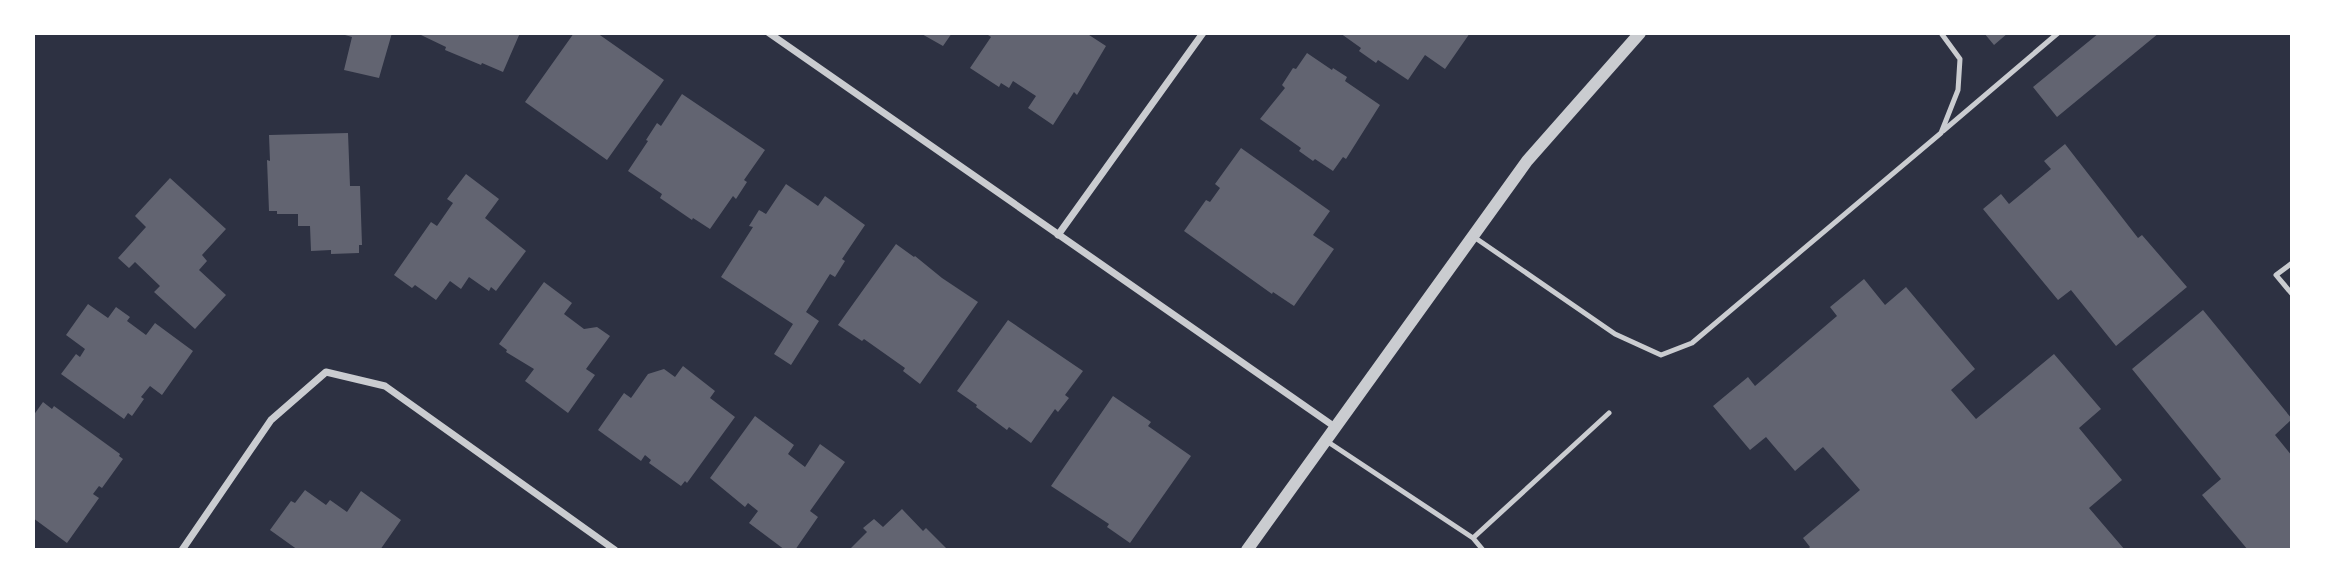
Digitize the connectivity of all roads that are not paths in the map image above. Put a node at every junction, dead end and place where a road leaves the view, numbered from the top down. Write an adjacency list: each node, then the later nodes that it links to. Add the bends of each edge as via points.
1 (769, 33): 7 (street)
2 (1203, 33): 7 (street)
3 (1640, 33): 8 (street, via 1527,161)
4 (1941, 33): 6 (lane, via 1960,59 1958,90)
5 (2058, 33): 6 (lane)
6 (1941, 132): 8 (lane, via 1692,342 1661,355 1615,334)
7 (1058, 234): 12 (street)
8 (1473, 236): 12 (street)
9 (2292, 263): 10 (lane, via 2276,275)
10 (2292, 294)
11 (1609, 413): 14 (lane)
12 (1335, 427): 13 (street)
13 (1325, 440): 14 (lane); 17 (street)
14 (1473, 538): 18 (lane)
15 (182, 550): 16 (street, via 271,420 326,372 385,386)
16 (615, 550)
17 (1247, 550)
18 (1483, 550)

